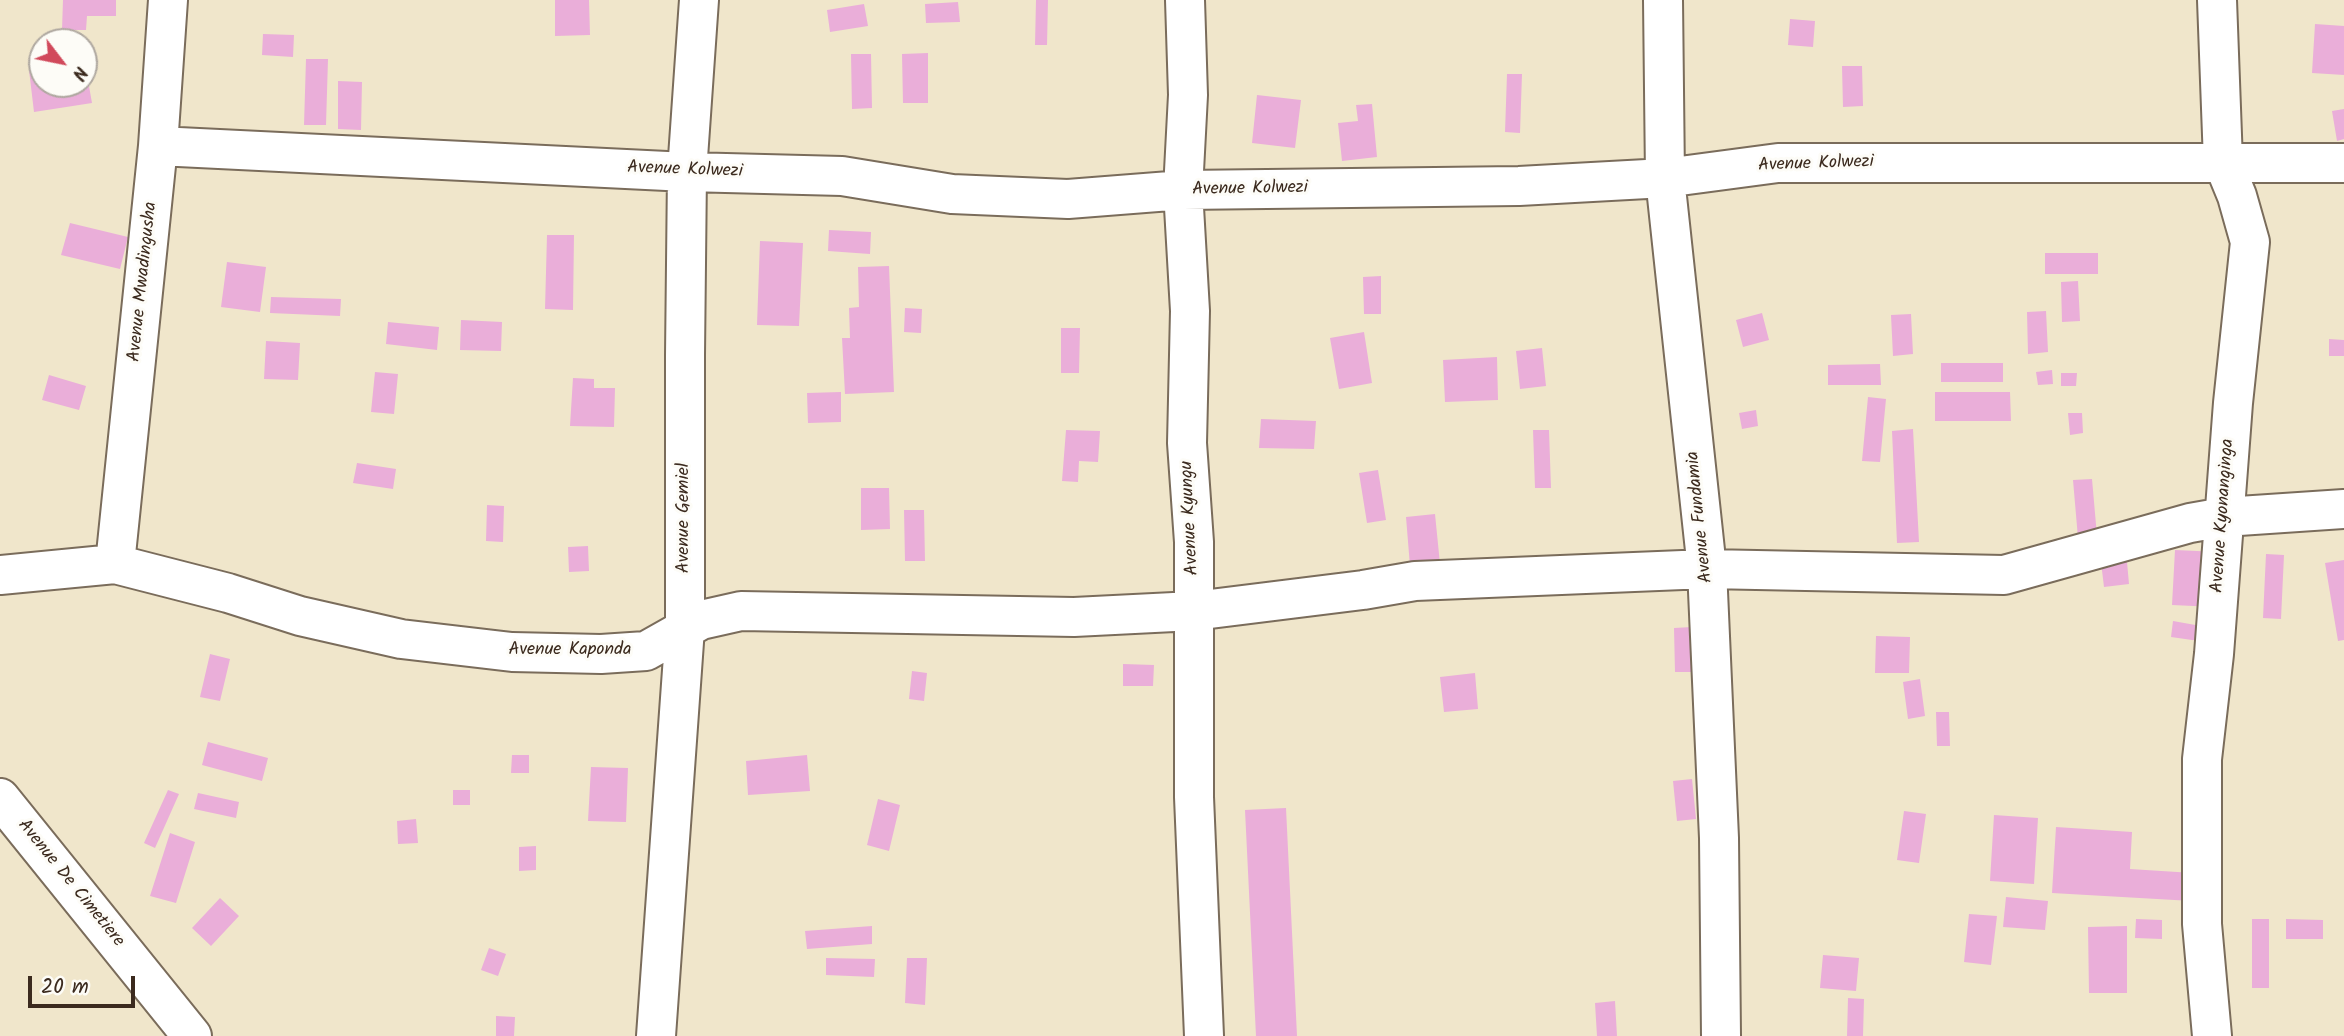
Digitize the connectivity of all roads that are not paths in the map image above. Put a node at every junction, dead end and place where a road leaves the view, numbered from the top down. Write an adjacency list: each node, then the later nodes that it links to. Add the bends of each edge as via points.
1 (168, 0): 6 (street, Avenue Mwadingusha)
2 (699, 0): 9 (street, Avenue Gemiel)
3 (1185, 0): 11 (street, Avenue Kyungu, via 1188,95)
4 (1663, 0): 10 (street, Avenue Fundamia)
5 (2217, 0): 7 (street, Avenue Kyonanginga)
6 (158, 146): 9 (street, Avenue Kolwezi); 14 (street, Avenue Mwadingusha)
7 (2223, 162): 8 (street, Avenue Kolwezi); 10 (street, Avenue Kolwezi, via 1778,163); 13 (street, Avenue Kyonanginga, via 2250,242)
8 (2344, 163)
9 (687, 172): 11 (street, Avenue Kolwezi, via 842,176 952,194 1068,200); 18 (street, Avenue Gemiel)
10 (1665, 178): 11 (street, Avenue Kolwezi, via 1520,186); 15 (street, Avenue Fundamia)
11 (1183, 191): 17 (street, Avenue Kyungu, via 1190,312 1187,443)
12 (2344, 509): 13 (street, Avenue Kaponda)
13 (2224, 517): 15 (street, Avenue Kaponda, via 2129,538 2004,575); 24 (street, Avenue Kyonanginga, via 2202,760 2202,924)
14 (115, 564): 16 (street, Avenue Kaponda); 18 (street, Avenue Kaponda, via 401,639 512,652 646,651)
15 (1707, 569): 17 (street, Avenue Kaponda, via 1415,581); 23 (street, Avenue Fundamia, via 1719,838)
16 (0, 575)
17 (1194, 611): 18 (street, Avenue Kaponda, via 1074,617 741,611); 22 (street, Avenue Kyungu, via 1194,797)
18 (685, 628): 21 (street, Avenue Gemiel)
19 (0, 798): 20 (street, Avenue De Cimetiere)
20 (192, 1036)
21 (656, 1036)
22 (1204, 1036)
23 (1721, 1036)
24 (2212, 1036)

